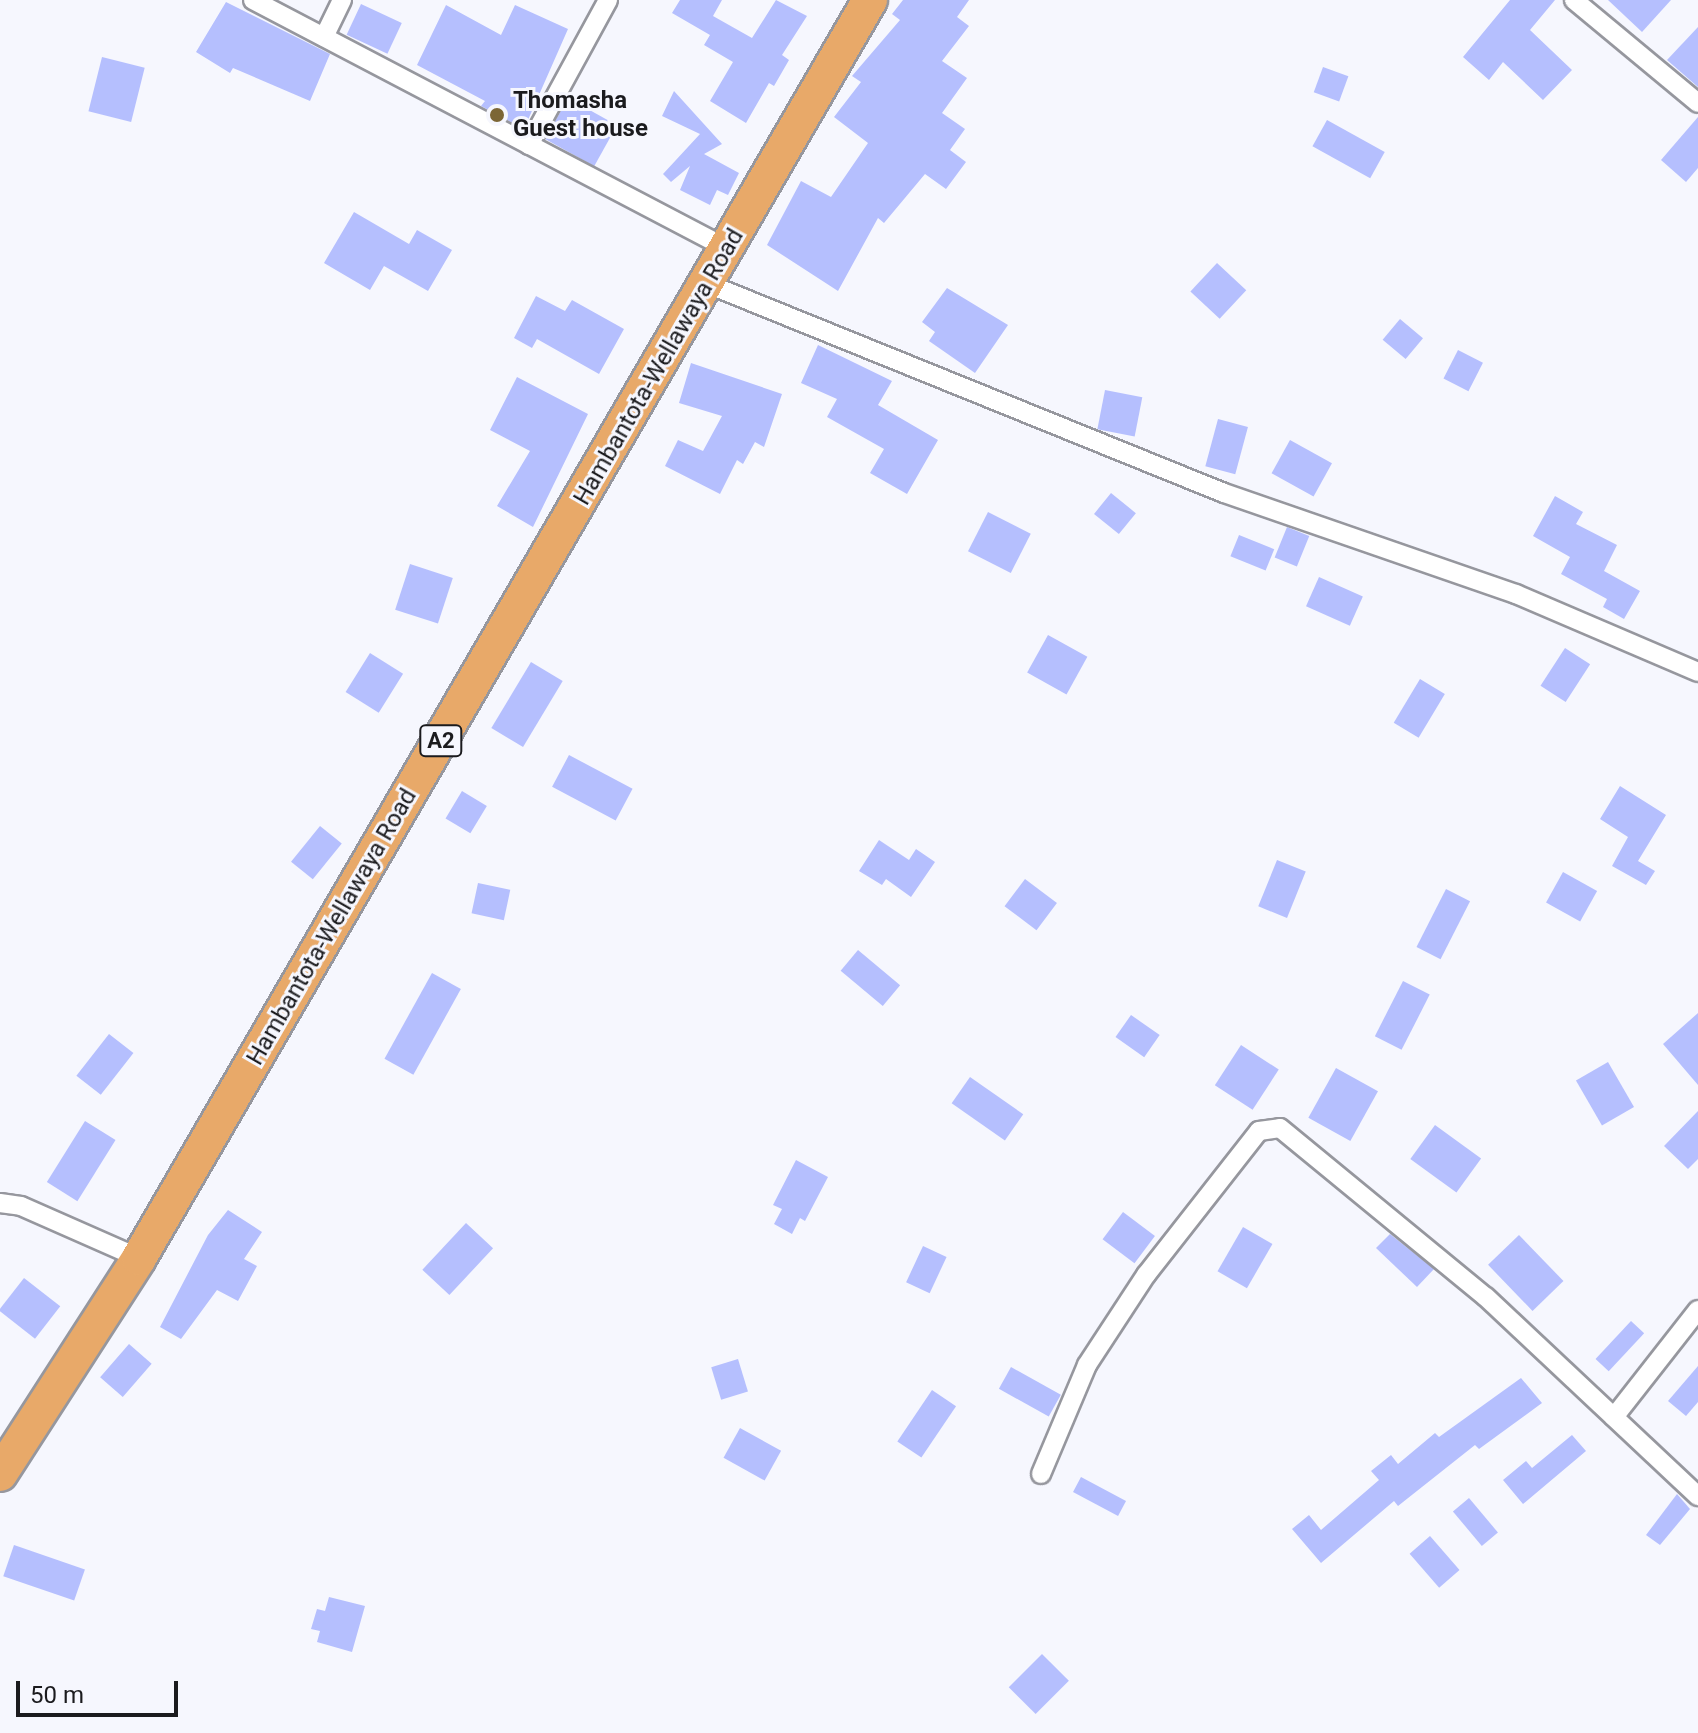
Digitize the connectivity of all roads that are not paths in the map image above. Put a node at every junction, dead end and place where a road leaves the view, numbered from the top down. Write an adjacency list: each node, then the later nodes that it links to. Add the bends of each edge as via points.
1 (253, 0): 6 (street)
2 (342, 0): 6 (street)
3 (608, 0): 8 (street)
4 (870, 0): 9 (highway, Hambantota-Wellawaya Road / A2)
5 (1574, 0): 7 (street)
6 (324, 37): 8 (street)
7 (1698, 103)
8 (529, 145): 9 (street)
9 (728, 249): 10 (highway, Hambantota-Wellawaya Road / A2)
10 (708, 284): 11 (street, via 1224,493 1516,594); 13 (highway, Hambantota-Wellawaya Road / A2)
11 (1698, 672)
12 (0, 1203): 13 (street, via 21,1206)
13 (139, 1258): 16 (highway, Hambantota-Wellawaya Road / A2)
14 (1698, 1310): 15 (street)
15 (1614, 1417): 17 (street, via 1486,1297 1280,1128 1259,1131 1146,1275 1087,1365); 18 (street)
16 (0, 1474)
17 (1041, 1474)
18 (1698, 1496)

